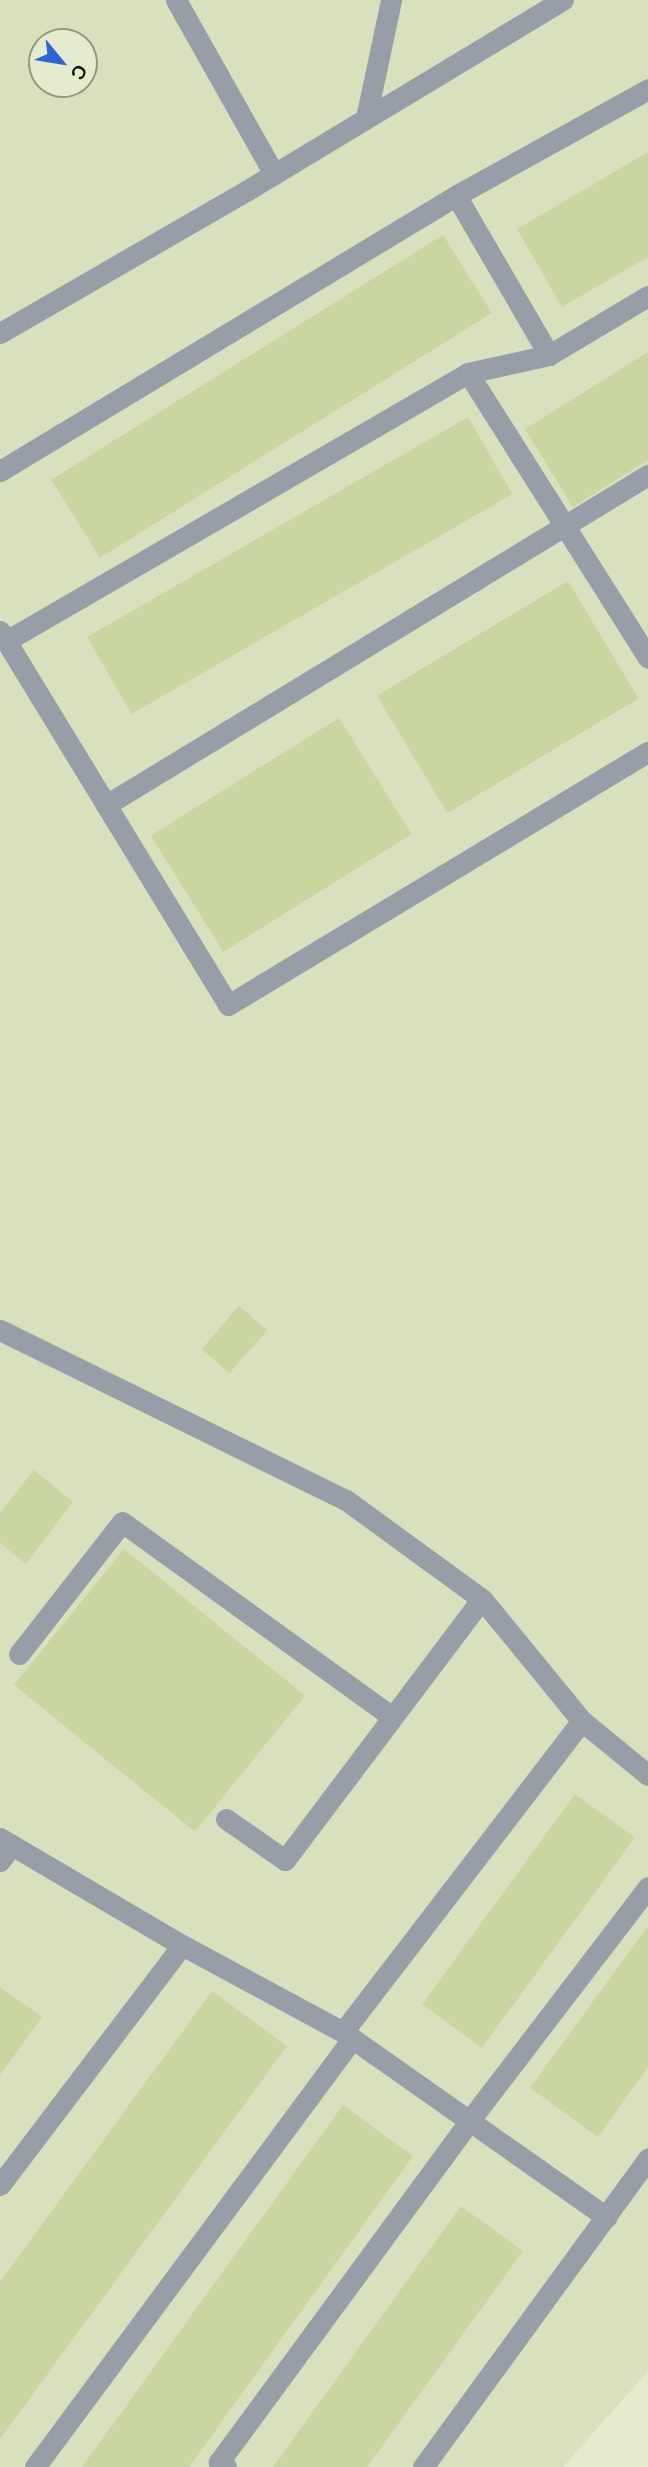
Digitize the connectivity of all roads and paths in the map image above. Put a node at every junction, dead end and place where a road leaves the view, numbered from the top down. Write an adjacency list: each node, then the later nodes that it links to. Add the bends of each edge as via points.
1 (176, 0): 6 (street)
2 (391, 0): 5 (street)
3 (563, 0): 5 (street)
4 (648, 89): 7 (street)
5 (366, 118): 6 (street)
6 (274, 174): 9 (street)
7 (457, 197): 10 (street); 12 (street)
8 (648, 296): 10 (street)
9 (0, 333)
10 (549, 355): 11 (street)
11 (468, 373): 14 (street); 15 (street)
12 (0, 471)
13 (648, 475): 14 (street)
14 (564, 527): 16 (street); 18 (street)
15 (3, 636): 18 (street)
16 (648, 658)
17 (648, 752): 18 (street, via 228,1005)
18 (106, 805)
19 (0, 1330): 20 (street, via 346,1500)
20 (482, 1600): 22 (street); 23 (street)
21 (19, 1654): 22 (street, via 122,1522)
22 (391, 1716): 25 (street, via 285,1860)
23 (582, 1721): 24 (street); 29 (street)
24 (648, 1775)
25 (226, 1819)
26 (4, 1848): 28 (street)
27 (648, 1887): 30 (street)
28 (182, 1945): 29 (street); 32 (street)
29 (348, 2035): 30 (street); 35 (street)
30 (470, 2120): 33 (street); 34 (street)
31 (648, 2158): 33 (street)
32 (0, 2185)
33 (606, 2217): 36 (street)
34 (220, 2465)
35 (35, 2467)
36 (423, 2467)

